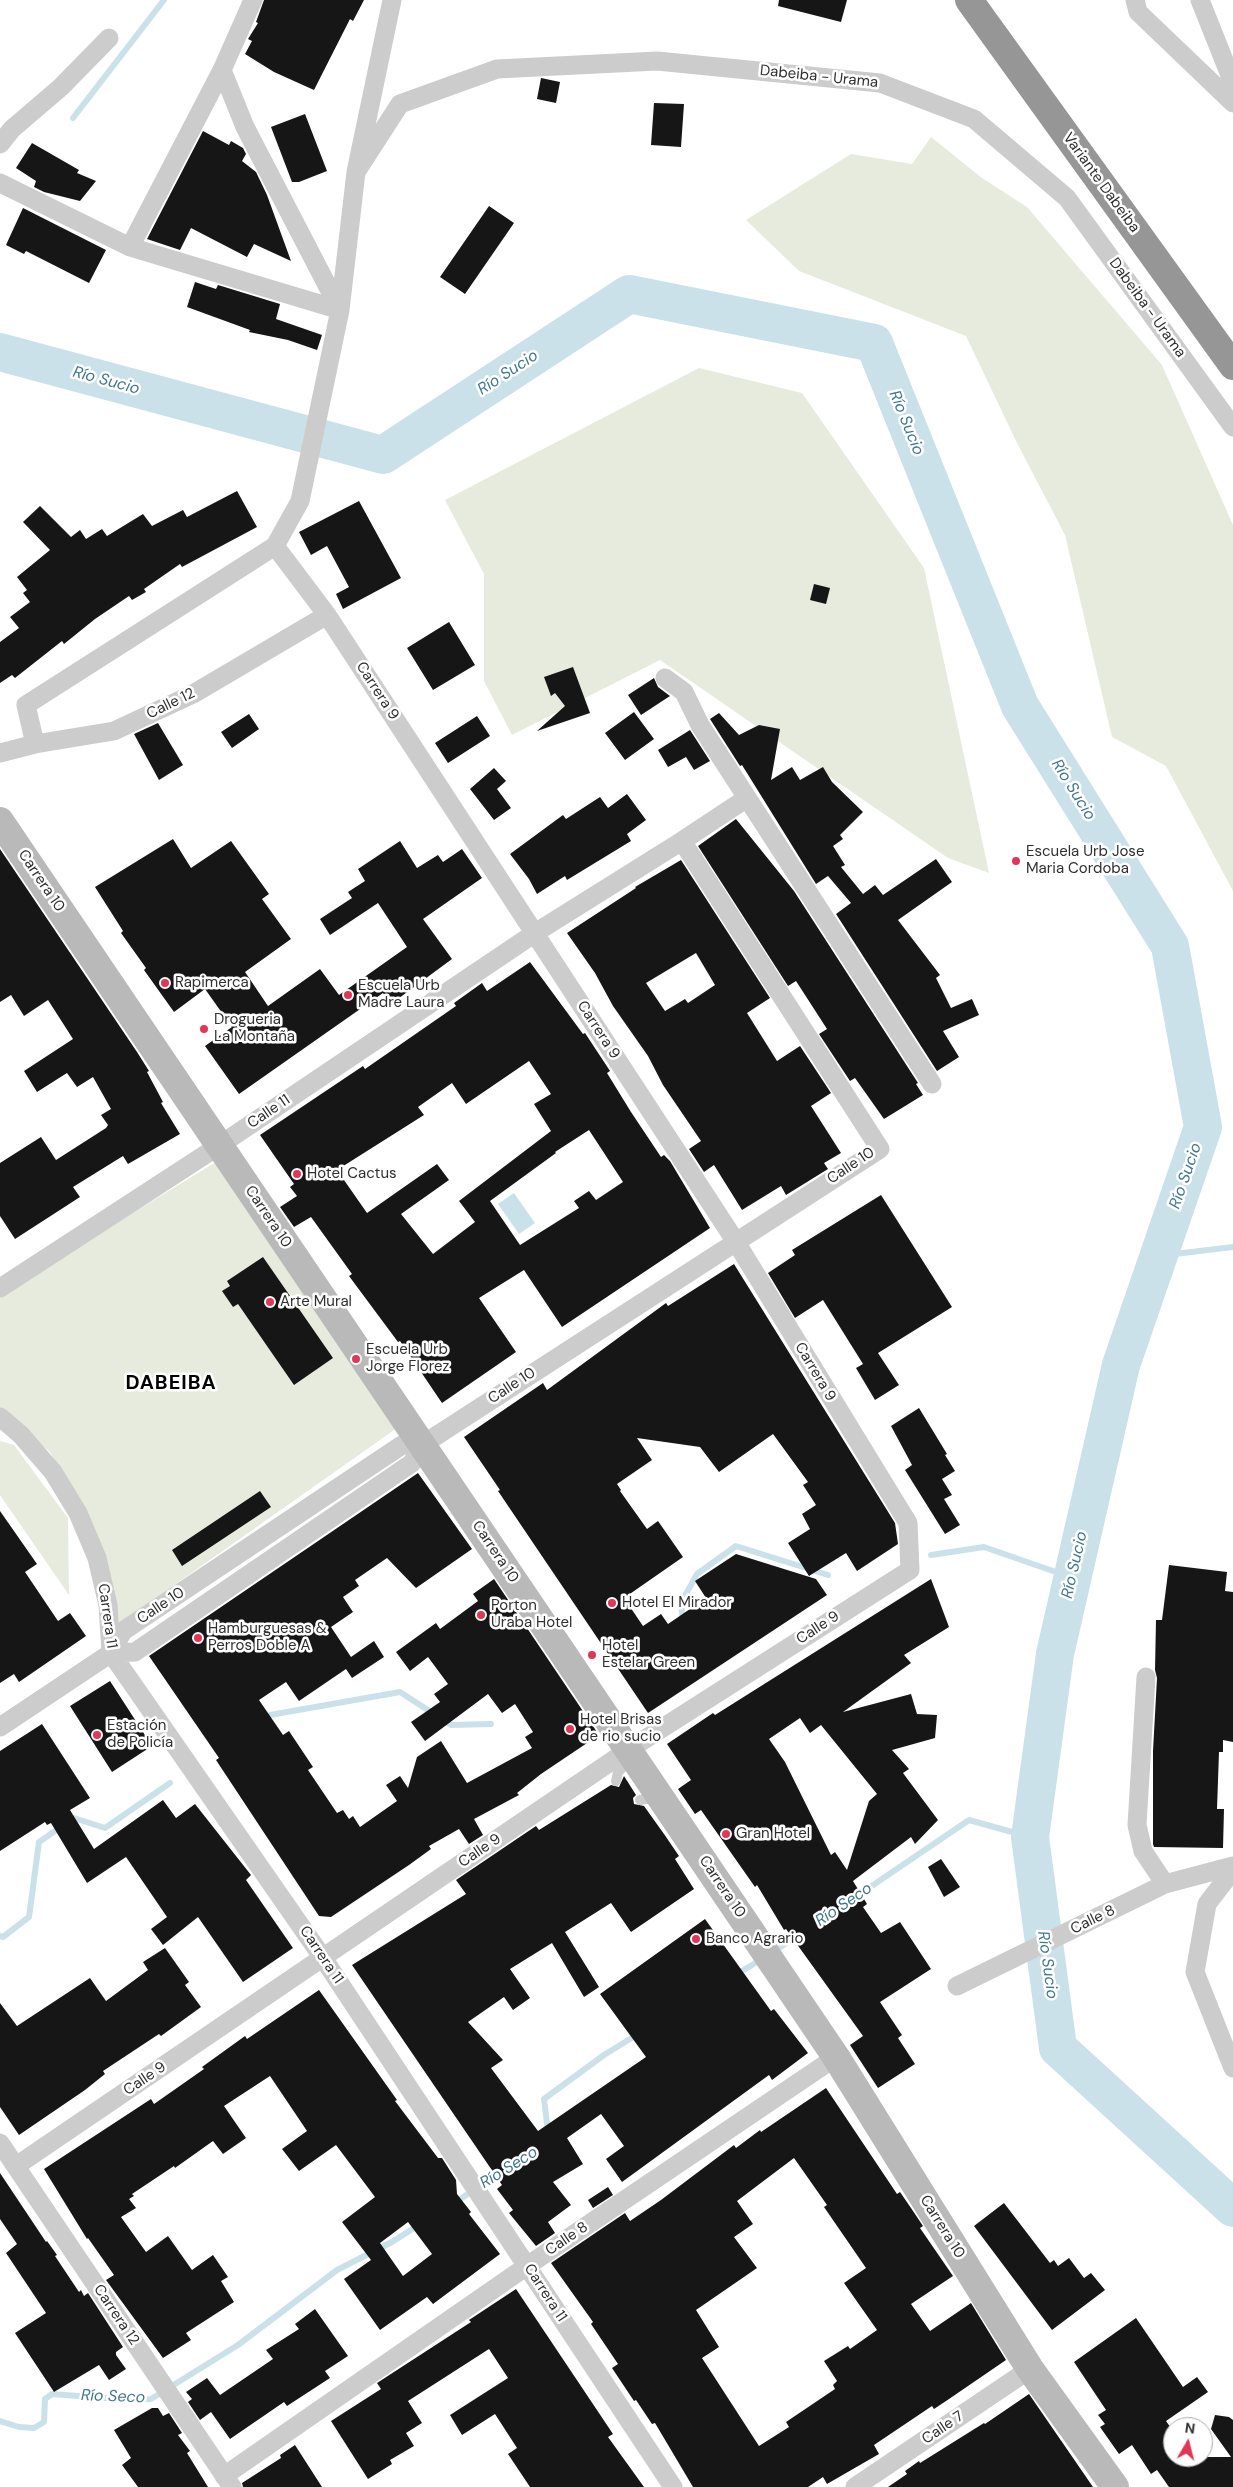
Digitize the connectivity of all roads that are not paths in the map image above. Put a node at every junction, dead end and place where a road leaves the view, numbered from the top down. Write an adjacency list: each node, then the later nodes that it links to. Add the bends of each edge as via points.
1 (253, 0): 7 (street)
2 (392, 0): 11 (street)
3 (968, 0): 15 (highway, Variante Dabeiba)
4 (1135, 0): 9 (street, via 1138,12)
5 (1200, 0): 8 (street)
6 (109, 38): 10 (street)
7 (222, 70): 13 (street); 14 (street, via 244,127)
8 (1233, 83)
9 (1233, 103)
10 (0, 144)
11 (356, 172): 14 (street); 16 (street, Dabeiba - Urama, via 400,104 496,68 657,61 880,83 974,119 1067,198)
12 (2, 179): 13 (street)
13 (130, 247): 14 (street)
14 (340, 310): 17 (street, via 300,501)
15 (1233, 366)
16 (1233, 427)
17 (275, 546): 18 (street, Carrera 9); 20 (street, via 26,705)
18 (327, 615): 20 (street, Calle 12, via 193,694 114,731); 25 (street, Carrera 9)
19 (665, 678): 22 (street, via 684,692 700,725)
20 (35, 744): 21 (street, Calle 12)
21 (0, 754)
22 (747, 798): 24 (street); 26 (street)
23 (2, 830): 27 (main road, Carrera 10)
24 (682, 841): 25 (street); 28 (street, Calle 10, via 880,1149)
25 (535, 933): 27 (street, Calle 11); 28 (street, Carrera 9)
26 (932, 1084)
27 (220, 1146): 29 (street, Calle 11); 31 (main road, Carrera 10)
28 (736, 1242): 31 (street, Calle 10); 32 (street, Carrera 9)
29 (0, 1288)
30 (0, 1417): 33 (street, Carrera 11, via 21,1435 53,1472 78,1513 97,1558 108,1605)
31 (422, 1445): 33 (street, Calle 10, via 412,1463 135,1652); 36 (main road, Carrera 10)
32 (908, 1523): 36 (street, Calle 9, via 910,1570)
33 (111, 1654): 35 (street, Calle 10); 39 (street, Carrera 11)
34 (1146, 1677): 38 (street, via 1137,1825 1143,1851)
35 (0, 1727)
36 (631, 1753): 39 (street, Calle 9, via 601,1768); 41 (main road, Carrera 10, via 650,1799)
37 (1233, 1868): 38 (street, Calle 8); 42 (street, via 1207,1904 1194,1972)
38 (1166, 1884): 40 (street, Calle 8)
39 (323, 1958): 44 (street, Calle 9); 45 (street, Carrera 11)
40 (957, 1986)
41 (836, 2057): 45 (street, Calle 8); 46 (main road, Carrera 10)
42 (1233, 2068)
43 (0, 2143): 44 (street, Carrera 12)
44 (16, 2166): 47 (street, Carrera 12)
45 (528, 2266): 47 (street, Calle 8); 48 (street, Carrera 11)
46 (1030, 2369): 49 (street, Calle 7); 50 (main road, Carrera 10)
47 (228, 2481)
48 (673, 2487)
49 (855, 2487)
50 (1115, 2487)

